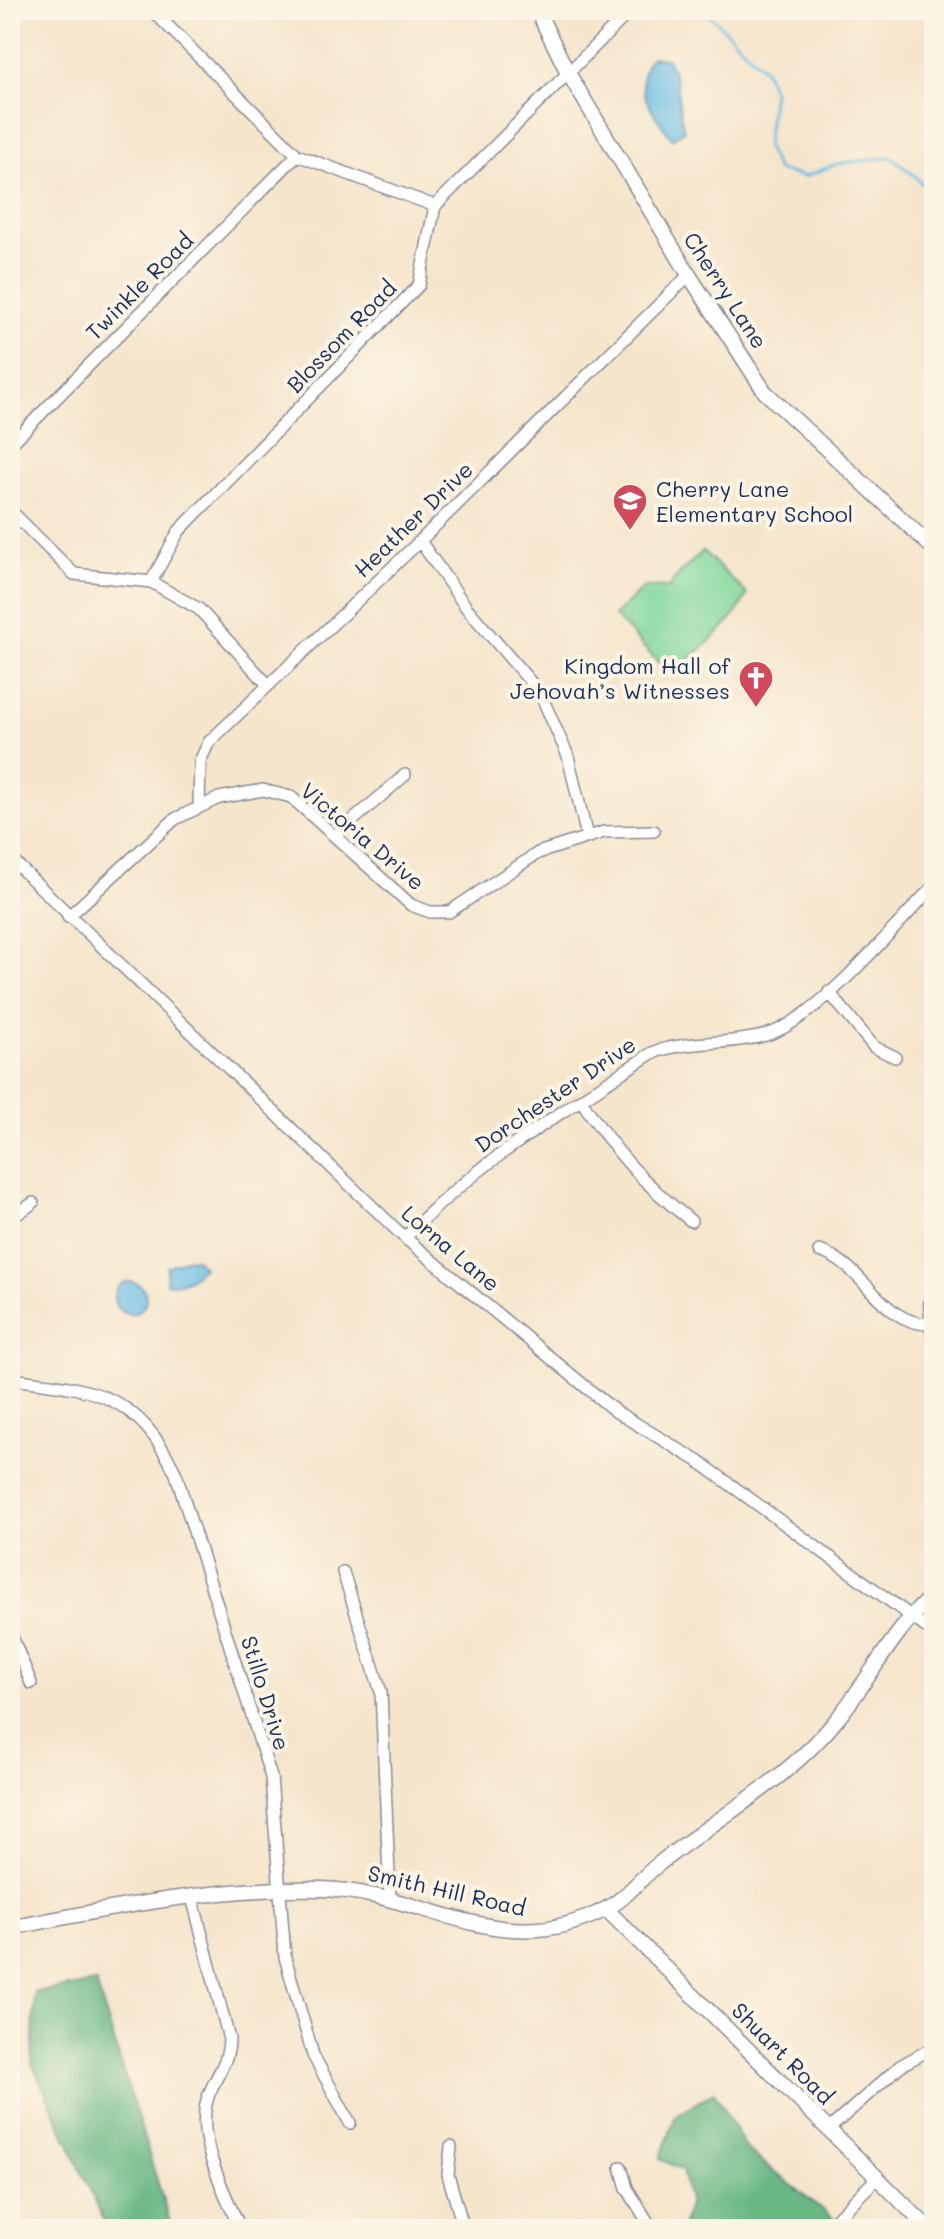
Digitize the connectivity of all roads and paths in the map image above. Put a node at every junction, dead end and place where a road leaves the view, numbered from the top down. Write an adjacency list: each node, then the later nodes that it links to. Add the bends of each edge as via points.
1 (152, 10): 5 (street)
2 (537, 10): 4 (street, Cherry Lane)
3 (631, 10): 4 (street)
4 (567, 71): 6 (street); 7 (street, Cherry Lane)
5 (297, 155): 6 (street); 8 (street, Twinkle Road)
6 (435, 206): 12 (street, Blossom Road, via 419,285 179,531)
7 (689, 275): 10 (street, Heather Drive); 11 (street, Cherry Lane, via 765,392)
8 (10, 445)
9 (10, 510): 12 (street, via 74,574)
10 (420, 541): 13 (street, Heather Drive); 18 (street, via 466,607 540,693 568,756)
11 (934, 549)
12 (151, 582): 13 (street, via 199,609)
13 (268, 685): 15 (street, Heather Drive, via 209,742 200,761)
14 (405, 775): 17 (street)
15 (199, 807): 17 (street, Victoria Drive, via 243,791 263,790 291,797); 21 (street, Victoria Drive, via 175,819)
16 (654, 831): 18 (street, Victoria Drive)
17 (335, 836): 18 (street, Victoria Drive, via 411,905 430,912 449,912 538,853)
18 (587, 837)
19 (10, 858): 21 (street, Lorna Lane)
20 (934, 886): 22 (street, Dorchester Drive)
21 (68, 917): 28 (street, Lorna Lane)
22 (829, 992): 23 (street, via 874,1047); 24 (street, Dorchester Drive, via 790,1024 765,1036 676,1044 652,1053)
23 (895, 1057)
24 (581, 1100): 27 (street, via 641,1179); 28 (street, Dorchester Drive, via 475,1171)
25 (33, 1203): 26 (street)
26 (10, 1219)
27 (691, 1221)
28 (405, 1238): 35 (street, Lorna Lane, via 615,1411 698,1461)
29 (819, 1251): 31 (street, via 842,1261 900,1319)
30 (934, 1285): 31 (street)
31 (932, 1330)
32 (10, 1379): 39 (street, Stillo Drive, via 101,1395 139,1416 160,1440 176,1474 271,1777)
33 (343, 1572): 41 (street, via 381,1692)
34 (934, 1594): 35 (street, Smith Hill Road)
35 (911, 1614): 37 (street, Lorna Lane); 42 (street, Smith Hill Road, via 837,1721 755,1794)
36 (10, 1632): 38 (street)
37 (934, 1633)
38 (31, 1683)
39 (277, 1891): 40 (street, Smith Hill Road); 41 (street, Smith Hill Road, via 321,1889); 45 (street, Stillo Drive, via 285,1957 313,2055)
40 (192, 1897): 43 (street, Smith Hill Road); 50 (street, via 229,2039 229,2057 203,2118)
41 (390, 1897): 42 (street, Smith Hill Road, via 507,1931 559,1928)
42 (606, 1909): 46 (street, Shuart Road)
43 (10, 1928)
44 (934, 2047): 46 (street, via 900,2066)
45 (350, 2123)
46 (829, 2129): 49 (street, Shuart Road)
47 (451, 2147): 51 (street, via 448,2175)
48 (621, 2167): 52 (street, via 627,2188)
49 (877, 2178): 53 (street); 54 (street, Shuart Road)
50 (240, 2229)
51 (464, 2229)
52 (652, 2229)
53 (826, 2229)
54 (929, 2229)

